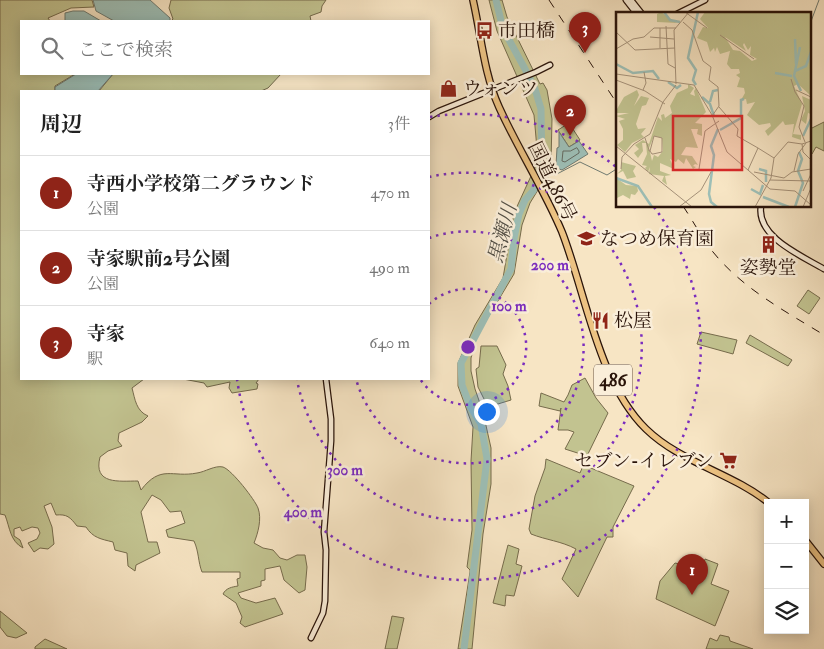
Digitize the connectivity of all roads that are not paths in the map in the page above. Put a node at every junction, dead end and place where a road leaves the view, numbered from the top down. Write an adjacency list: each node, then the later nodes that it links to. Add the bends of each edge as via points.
1 (473, 0): 9 (highway, 国道486号 / 486)
2 (626, 0): 5 (street)
3 (631, 0): 6 (street)
4 (705, 0): 7 (street)
5 (635, 12)
6 (640, 12)
7 (681, 12)
8 (550, 65): 9 (street)
9 (493, 90): 10 (street); 14 (highway, 国道486号 / 486, via 561,231 619,395 646,428 669,448)
10 (430, 116)
11 (761, 208): 12 (street, via 762,223 772,236)
12 (824, 269)
13 (326, 380): 17 (street, via 331,441 324,532 325,601)
14 (764, 500)
15 (808, 544): 16 (highway)
16 (824, 564)
17 (311, 638)

